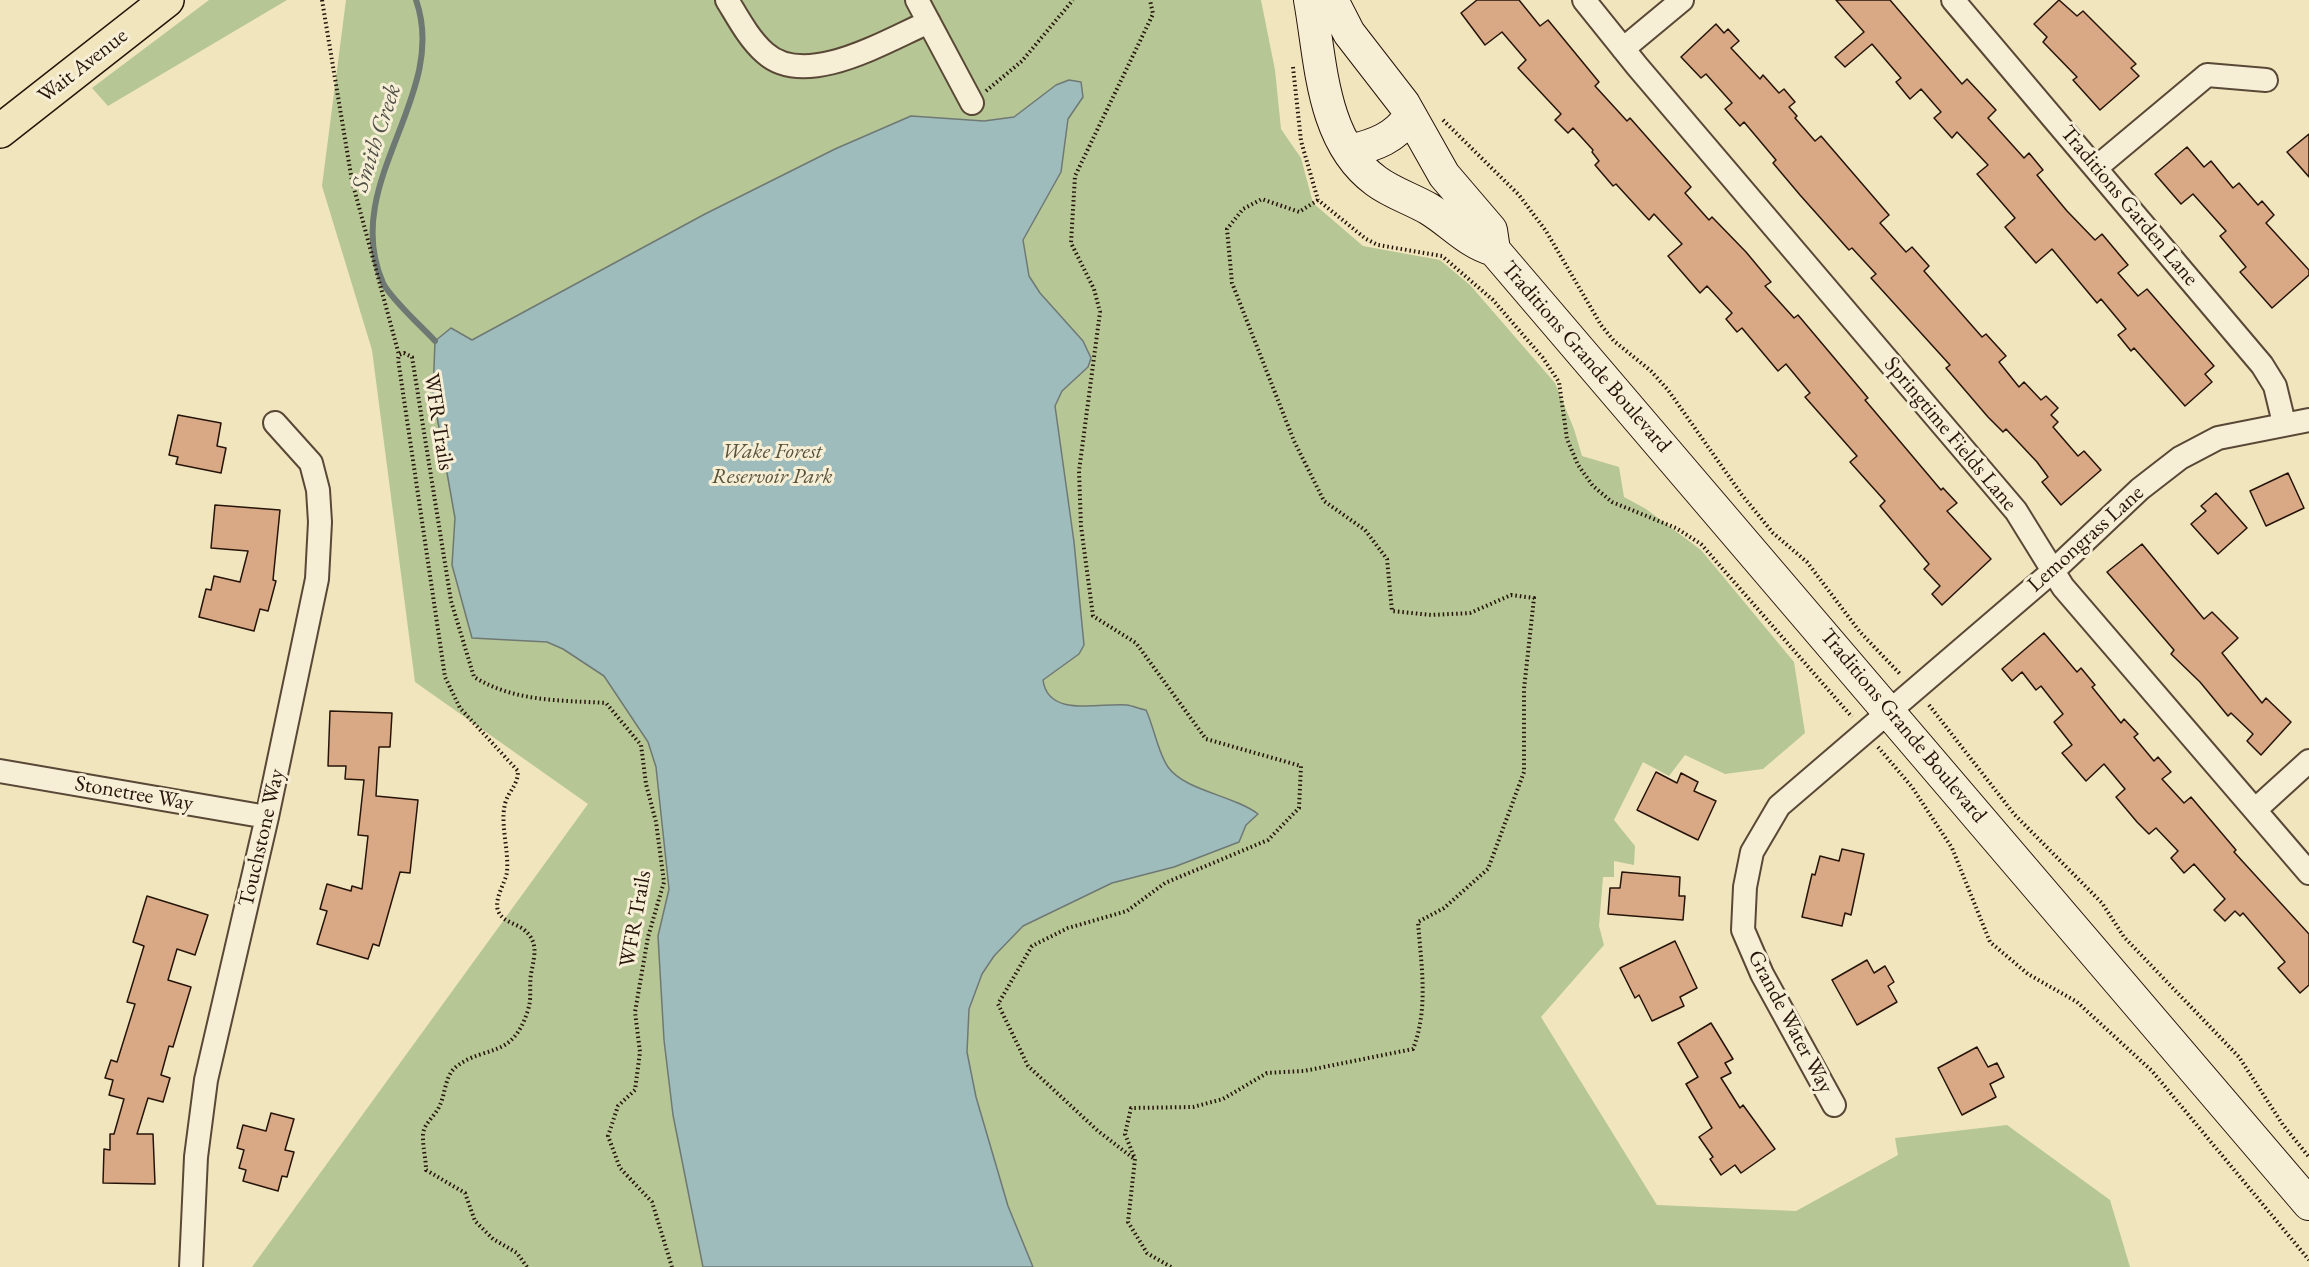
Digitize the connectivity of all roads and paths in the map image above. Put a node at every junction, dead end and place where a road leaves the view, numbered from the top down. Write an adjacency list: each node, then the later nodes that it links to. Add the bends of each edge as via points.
1 (167, 0): 18 (highway, Wait Avenue)
2 (322, 0): 23 (path, via 352,181)
3 (727, 0): 12 (street, via 765,54 788,67 834,64)
4 (917, 0): 12 (street)
5 (1073, 0): 16 (path, via 1023,61)
6 (1150, 0): 40 (path, via 1153,14 1076,176 1071,243 1094,289 1100,312 1079,471 1081,526 1093,615 1136,643 1206,739 1301,766 1299,808 1268,840 1165,883 1127,911 1068,928 1032,946 998,1004 1029,1066 1098,1131)
7 (1310, 0): 19 (main road, Traditions Grande Boulevard, via 1326,98)
8 (1332, 0): 17 (main road, Traditions Grande Boulevard, via 1349,33 1389,82)
9 (1584, 0): 13 (street, Springtime Fields Lane)
10 (1682, 0): 13 (street)
11 (1953, 0): 20 (street, Traditions Garden Lane)
12 (929, 22): 16 (street)
13 (1623, 50): 27 (street, Springtime Fields Lane, via 2016,511)
14 (1292, 58): 21 (path, via 1301,141)
15 (2266, 80): 20 (street, via 2207,75)
16 (972, 103)
17 (1424, 115): 19 (main road, via 1392,136); 22 (main road, Traditions Grande Boulevard, via 1444,175 1491,230); 28 (path, via 1519,195 1546,231 1601,325 1652,371 1773,533 1807,562 1860,632)
18 (0, 132)
19 (1350, 151): 22 (main road, Traditions Grande Boulevard, via 1377,182 1443,218 1474,244)
20 (2097, 167): 26 (street, Traditions Garden Lane, via 2266,370 2275,386)
21 (1318, 200): 31 (path, via 1378,245 1442,256 1494,300 1559,382 1567,439 1593,486 1612,502 1676,528 1701,544); 40 (path, via 1299,212 1262,199 1243,209 1227,229 1232,283 1294,441 1324,501 1365,530 1387,559 1392,611 1470,613 1511,595 1534,598 1524,689 1524,772 1488,869 1444,908 1418,922 1423,994 1421,1029 1413,1049 1304,1071 1267,1073 1223,1099 1193,1107 1131,1108 1125,1134)
22 (1494, 250): 30 (main road, Traditions Grande Boulevard)
23 (399, 355): 44 (path, WFR Trails, via 445,677 460,708 518,771 518,782 505,803 508,861 497,899 498,911 509,923 523,929 537,953 528,1012 514,1038 491,1053 457,1066 449,1076 439,1108 428,1120 422,1137 426,1170 465,1193 475,1221 493,1239 517,1253); 45 (path, WFR Trails, via 409,353 412,357 451,601 474,677 496,691 606,704 641,744 664,882 648,937 635,1012 640,1052 635,1090 618,1106 608,1136 620,1168 652,1202)
24 (2309, 420): 26 (street, Lemongrass Lane)
25 (274, 423): 36 (street, Touchstone Way, via 311,463 318,490 320,549 313,605)
26 (2284, 423): 27 (street, Lemongrass Lane, via 2218,438 2180,458 2140,489)
27 (2053, 571): 30 (street, Lemongrass Lane); 35 (street, Springtime Fields Lane)
28 (1901, 675)
29 (1924, 700): 39 (path, via 2014,814 2102,903 2124,937 2239,1057 2283,1125)
30 (1890, 711): 38 (street, Grande Water Way, via 1779,806 1752,852 1745,887 1743,930 1762,974); 41 (main road, Traditions Grande Boulevard)
31 (1854, 719)
32 (1875, 743): 42 (path, via 1912,788 1952,848 1990,942 2028,974 2077,1002 2152,1071)
33 (2309, 761): 35 (street)
34 (0, 771): 36 (street, Stonetree Way)
35 (2255, 810): 37 (street, Springtime Fields Lane)
36 (267, 817): 43 (street, Touchstone Way, via 206,1080 196,1156)
37 (2309, 873)
38 (1834, 1105)
39 (2309, 1156)
40 (1135, 1159): 46 (path, via 1128,1222 1147,1252)
41 (2309, 1204)
42 (2309, 1260)
43 (191, 1267)
44 (527, 1267)
45 (672, 1267)
46 (1171, 1267)

